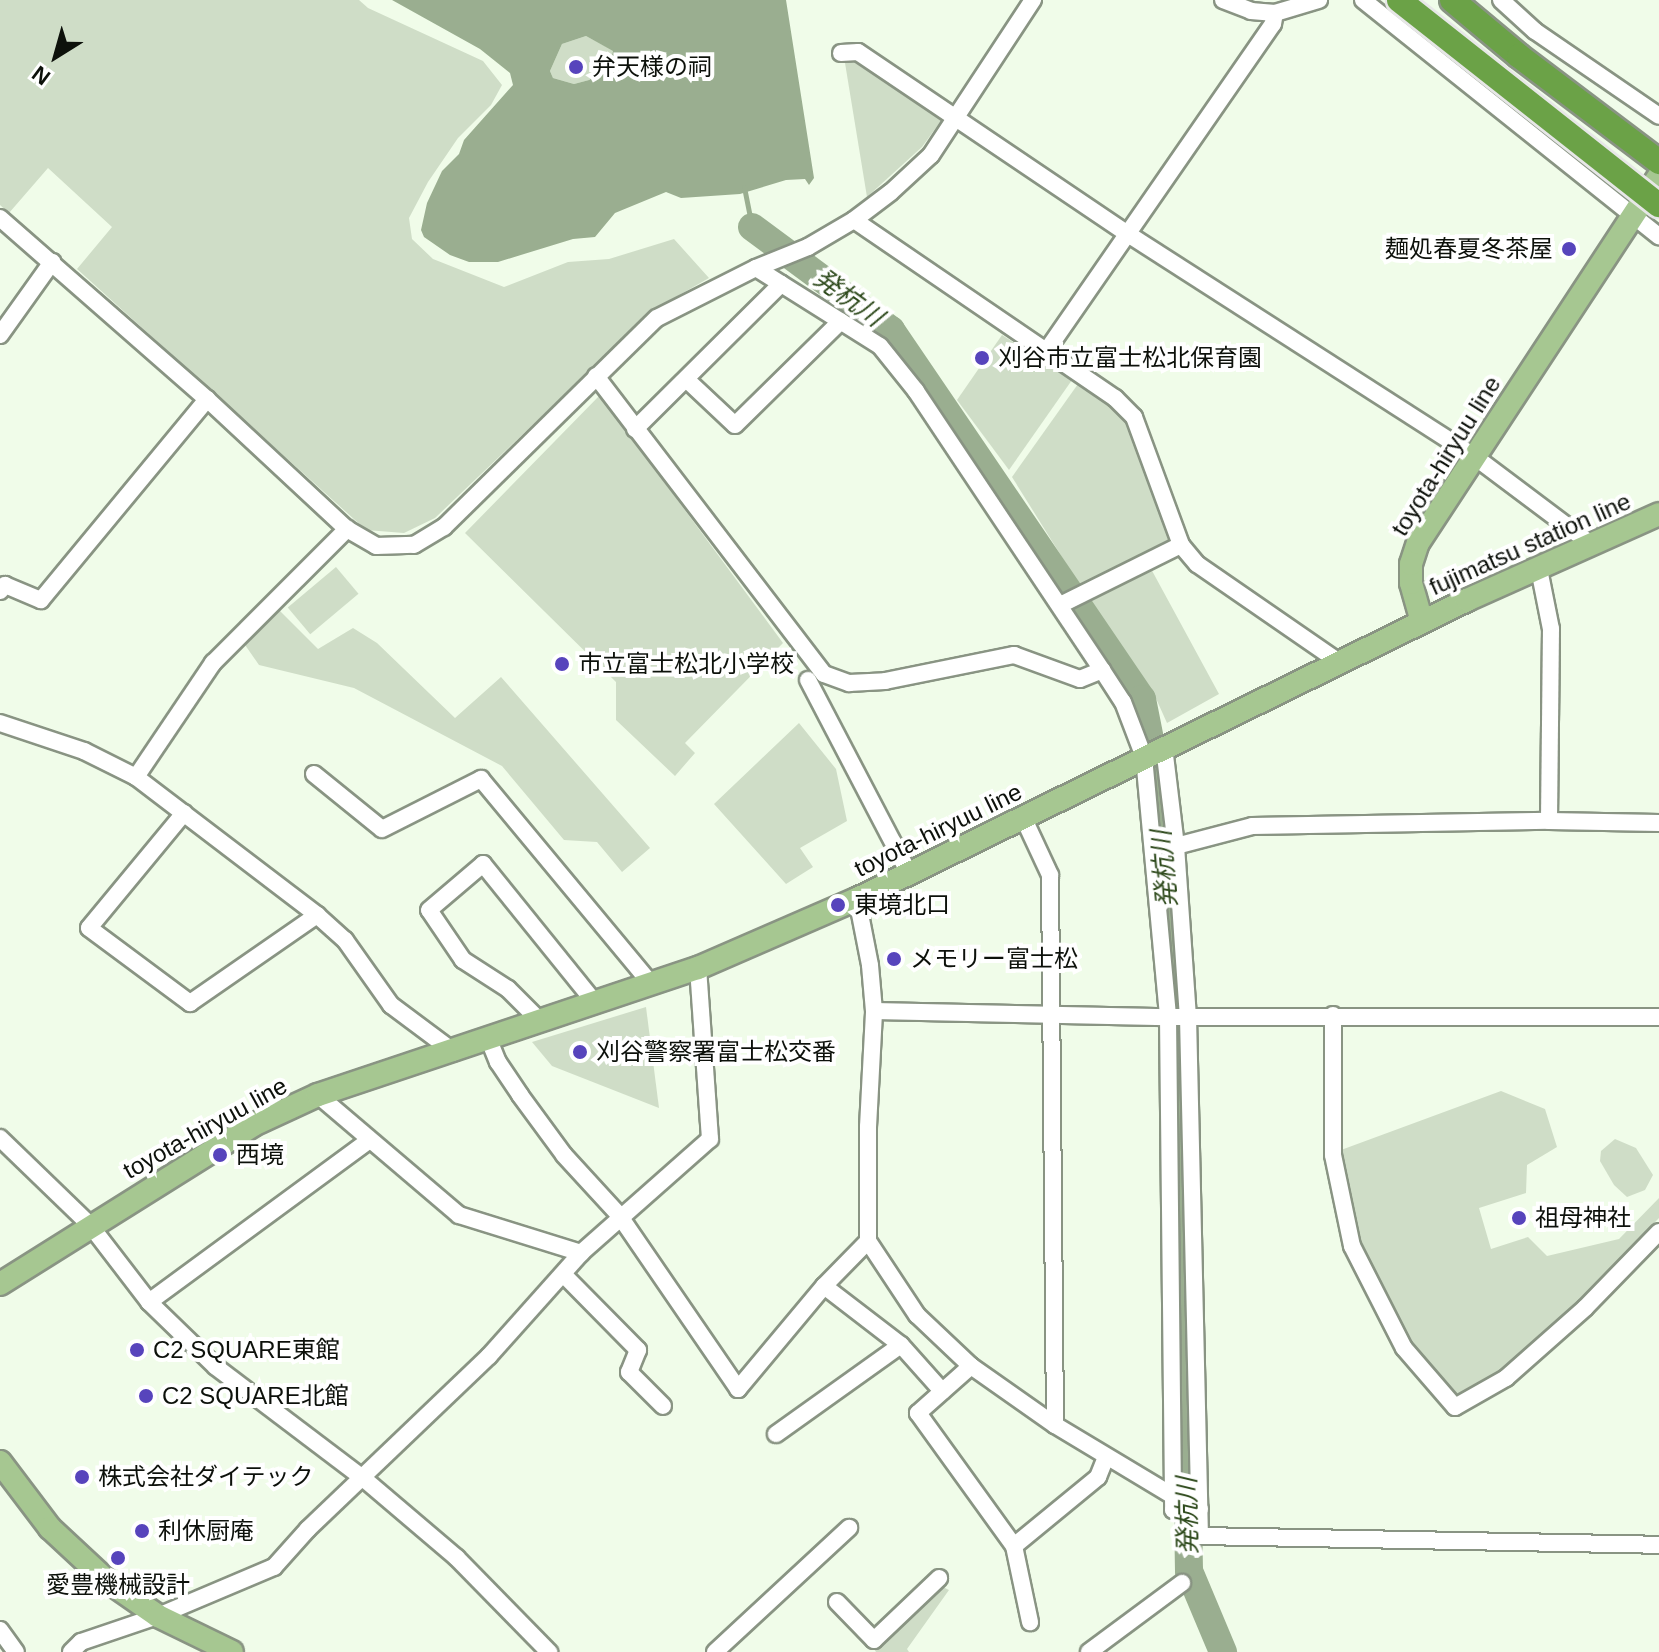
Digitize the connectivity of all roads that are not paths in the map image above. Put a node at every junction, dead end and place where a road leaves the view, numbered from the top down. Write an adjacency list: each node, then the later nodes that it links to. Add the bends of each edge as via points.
1 (1033, 0): 12 (street)
2 (1223, 0): 9 (street)
3 (1319, 0): 9 (street)
4 (1363, 0): 15 (street)
5 (1399, 0): 14 (highway, bridge)
6 (1452, 0): 13 (highway)
7 (1471, 0): 13 (highway)
8 (1501, 0): 11 (street, via 1535,31)
9 (1275, 13): 18 (street, via 1273,24)
10 (841, 53): 12 (street, via 858,52)
11 (1659, 116)
12 (956, 118): 17 (street, via 931,155); 18 (street)
13 (1658, 166): 15 (main road, toyota-hiryuu line)
14 (1659, 205)
15 (1632, 217): 19 (street); 30 (main road, toyota-hiryuu line)
16 (0, 218): 20 (street)
17 (854, 220): 21 (street, via 808,247); 25 (street)
18 (1128, 234): 25 (street); 30 (street)
19 (1659, 236)
20 (52, 262): 24 (street); 28 (street)
21 (756, 268): 22 (street); 26 (street, via 657,318)
22 (781, 284): 23 (street); 27 (street)
23 (841, 321): 27 (street, via 735,425); 37 (street, via 880,346 916,391)
24 (0, 335)
25 (1045, 353): 33 (street, via 1115,398 1134,417)
26 (596, 376): 29 (street); 32 (street, via 444,527 414,545 376,546)
27 (686, 379): 29 (street)
28 (207, 399): 32 (street); 36 (street, via 41,600 5,585)
29 (635, 429): 40 (street, via 824,674 849,683 885,681 1014,655 1080,679)
30 (1475, 457): 34 (street); 38 (main road, toyota-hiryuu line, via 1418,543 1411,564)
31 (1659, 514): 34 (main road, fujimatsu station line)
32 (347, 529): 45 (street, via 213,663)
33 (1181, 545): 37 (street); 39 (street, via 1197,564)
34 (1592, 545): 35 (main road, fujimatsu station line)
35 (1539, 569): 38 (main road, fujimatsu station line); 48 (street, via 1551,629)
36 (0, 591)
37 (1060, 605): 40 (street)
38 (1422, 622): 39 (main road, toyota-hiryuu line)
39 (1339, 662): 43 (main road, toyota-hiryuu line)
40 (1102, 670): 43 (street)
41 (808, 680): 51 (street)
42 (0, 723): 45 (street, via 84,751)
43 (1154, 752): 47 (main road, toyota-hiryuu line); 50 (street); 60 (street)
44 (314, 774): 55 (street, via 382,829 481,779)
45 (136, 777): 46 (street)
46 (184, 813): 53 (street); 53 (street, via 89,928 190,1003)
47 (1023, 817): 51 (main road, toyota-hiryuu line); 59 (street, via 1050,875)
48 (1549, 821): 49 (street); 50 (street, via 1252,826)
49 (1659, 823)
50 (1176, 846): 61 (street)
51 (908, 871): 52 (main road, toyota-hiryuu line)
52 (857, 899): 54 (main road, toyota-hiryuu line); 57 (street)
53 (317, 915): 65 (street, via 345,940 391,1005)
54 (698, 968): 55 (main road, toyota-hiryuu line); 69 (street, via 710,1139)
55 (651, 984): 56 (main road, toyota-hiryuu line)
56 (595, 1003): 63 (main road, toyota-hiryuu line); 63 (street, via 483,864 429,910 463,960 508,989)
57 (874, 1011): 59 (street); 72 (street)
58 (1333, 1015): 61 (street); 62 (street); 71 (street, via 1333,1155 1352,1246 1404,1348 1455,1407 1506,1378)
59 (1053, 1016): 60 (street); 82 (street)
60 (1168, 1017): 61 (street); 87 (street)
61 (1188, 1017): 88 (street)
62 (1659, 1017)
63 (541, 1022): 64 (main road, toyota-hiryuu line)
64 (489, 1040): 65 (main road, toyota-hiryuu line); 69 (street, via 498,1062 564,1155)
65 (454, 1052): 66 (main road, toyota-hiryuu line)
66 (318, 1095): 68 (street); 70 (main road, toyota-hiryuu line, via 253,1125)
67 (0, 1138): 70 (street)
68 (368, 1141): 73 (street, via 459,1215); 77 (street)
69 (619, 1215): 73 (street); 76 (street, via 738,1389)
70 (90, 1225): 75 (main road, toyota-hiryuu line); 77 (street)
71 (1659, 1232)
72 (868, 1241): 76 (street); 79 (street, via 917,1315)
73 (581, 1253): 74 (street)
74 (563, 1274): 81 (street, via 638,1350 629,1372); 86 (street, via 489,1356)
75 (0, 1284)
76 (824, 1286): 78 (street)
77 (149, 1302): 86 (street, via 216,1367)
78 (901, 1345): 80 (street); 83 (street)
79 (971, 1366): 80 (street); 82 (street)
80 (942, 1391): 91 (street, via 918,1413)
81 (663, 1406)
82 (1055, 1425): 84 (street)
83 (776, 1434)
84 (1106, 1457): 87 (street); 91 (street, via 1098,1477)
85 (0, 1462): 95 (main road, via 50,1528 106,1580)
86 (363, 1478): 95 (street, via 274,1567); 101 (street, via 457,1558)
87 (1173, 1503): 88 (street)
88 (1200, 1509): 90 (street, via 1200,1536)
89 (849, 1528): 102 (street)
90 (1659, 1545)
91 (1014, 1546): 96 (street)
92 (939, 1578): 94 (street, via 878,1639)
93 (1182, 1583): 103 (street)
94 (837, 1602)
95 (158, 1616): 99 (street, via 81,1642); 100 (main road)
96 (1030, 1622)
97 (0, 1630): 98 (street)
98 (16, 1652)
99 (71, 1652)
100 (232, 1652)
101 (549, 1652)
102 (715, 1652)
103 (1089, 1652)

